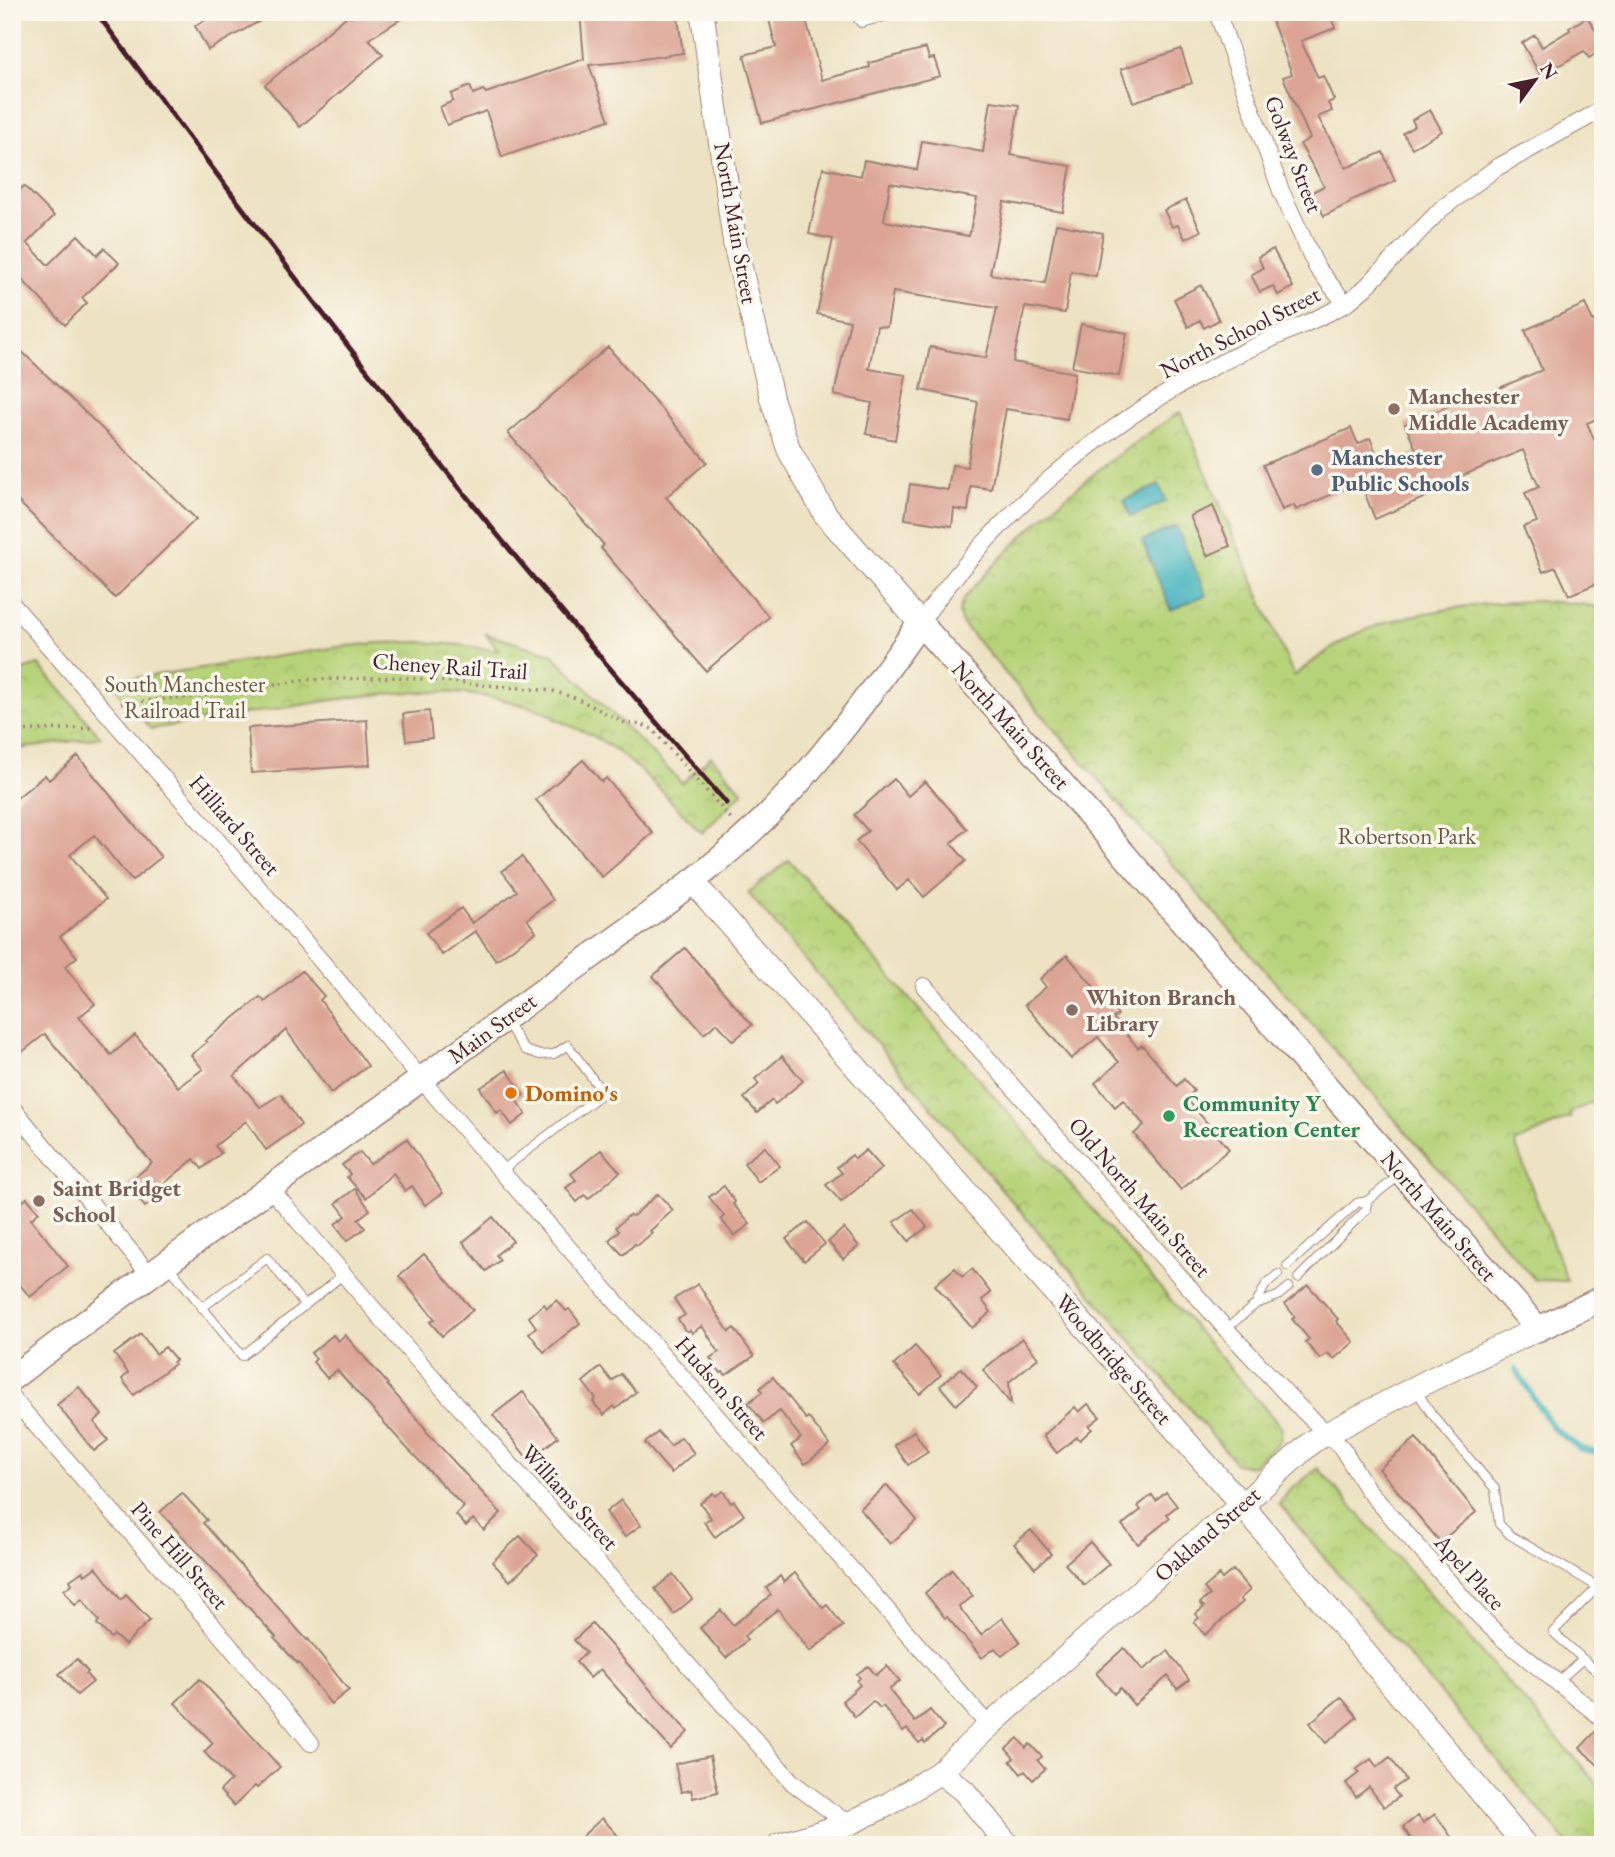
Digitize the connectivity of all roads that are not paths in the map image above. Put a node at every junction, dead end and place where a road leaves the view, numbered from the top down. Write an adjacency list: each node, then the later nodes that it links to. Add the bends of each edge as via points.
1 (702, 12): 8 (main road, North Main Street, via 735,246 772,400 789,450 825,514)
2 (852, 12): 3 (lane, via 861,23)
3 (903, 12)
4 (1217, 12): 6 (street, Golway Street, via 1281,191 1317,268)
5 (1603, 109): 6 (street, North School Street, via 1496,168 1440,210)
6 (1346, 304): 8 (street, North School Street, via 1210,369 1105,435 1002,524)
7 (12, 604): 12 (street, Hilliard Street)
8 (920, 623): 9 (main road, Main Street, via 779,804); 15 (main road, North Main Street)
9 (692, 881): 11 (main road, Main Street); 34 (main road, Woodbridge Street)
10 (924, 986): 28 (street, Old North Main Street)
11 (504, 1020): 12 (main road, Main Street); 14 (lane, via 525,1050 554,1054 568,1045 603,1093)
12 (422, 1078): 14 (street, Hudson Street); 16 (main road, Main Street)
13 (12, 1107): 19 (street)
14 (501, 1171): 40 (street, Hudson Street)
15 (1402, 1174): 17 (lane); 29 (main road, North Main Street)
16 (270, 1188): 19 (main road, Main Street); 20 (street, Williams Street)
17 (1367, 1201): 18 (lane, via 1357,1203); 22 (lane, via 1366,1210)
18 (1287, 1266)
19 (158, 1269): 27 (lane); 30 (main road, Main Street)
20 (344, 1274): 26 (lane); 43 (street, Williams Street, via 793,1783)
21 (1278, 1274): 25 (lane, via 1266,1284)
22 (1298, 1278)
23 (1289, 1287): 25 (lane)
24 (1603, 1297): 29 (main road, Oakland Street)
25 (1256, 1304): 28 (lane)
26 (304, 1306): 27 (lane, via 242,1356); 27 (lane, via 267,1258)
27 (202, 1308)
28 (1226, 1329): 33 (street, Old North Main Street)
29 (1538, 1329): 31 (main road, Oakland Street)
30 (12, 1378)
31 (1415, 1388): 33 (main road, Oakland Street); 35 (lane, via 1495,1489 1499,1524 1510,1535)
32 (12, 1398): 41 (street, Pine Hill Street)
33 (1326, 1433): 34 (main road, Oakland Street); 38 (street, Apel Place, via 1342,1448 1367,1489 1480,1617)
34 (1242, 1505): 40 (main road, Oakland Street); 46 (main road, Woodbridge Street)
35 (1600, 1584): 36 (lane, via 1553,1632)
36 (1583, 1659): 37 (lane); 38 (lane)
37 (1603, 1677)
38 (1557, 1682): 39 (street, Apel Place)
39 (1603, 1719)
40 (989, 1726): 42 (main road, Oakland Street)
41 (311, 1743)
42 (940, 1772): 43 (main road, Oakland Street); 45 (main road, via 964,1791)
43 (848, 1824): 44 (main road, Oakland Street)
44 (779, 1845)
45 (1007, 1845)
46 (1525, 1845)

